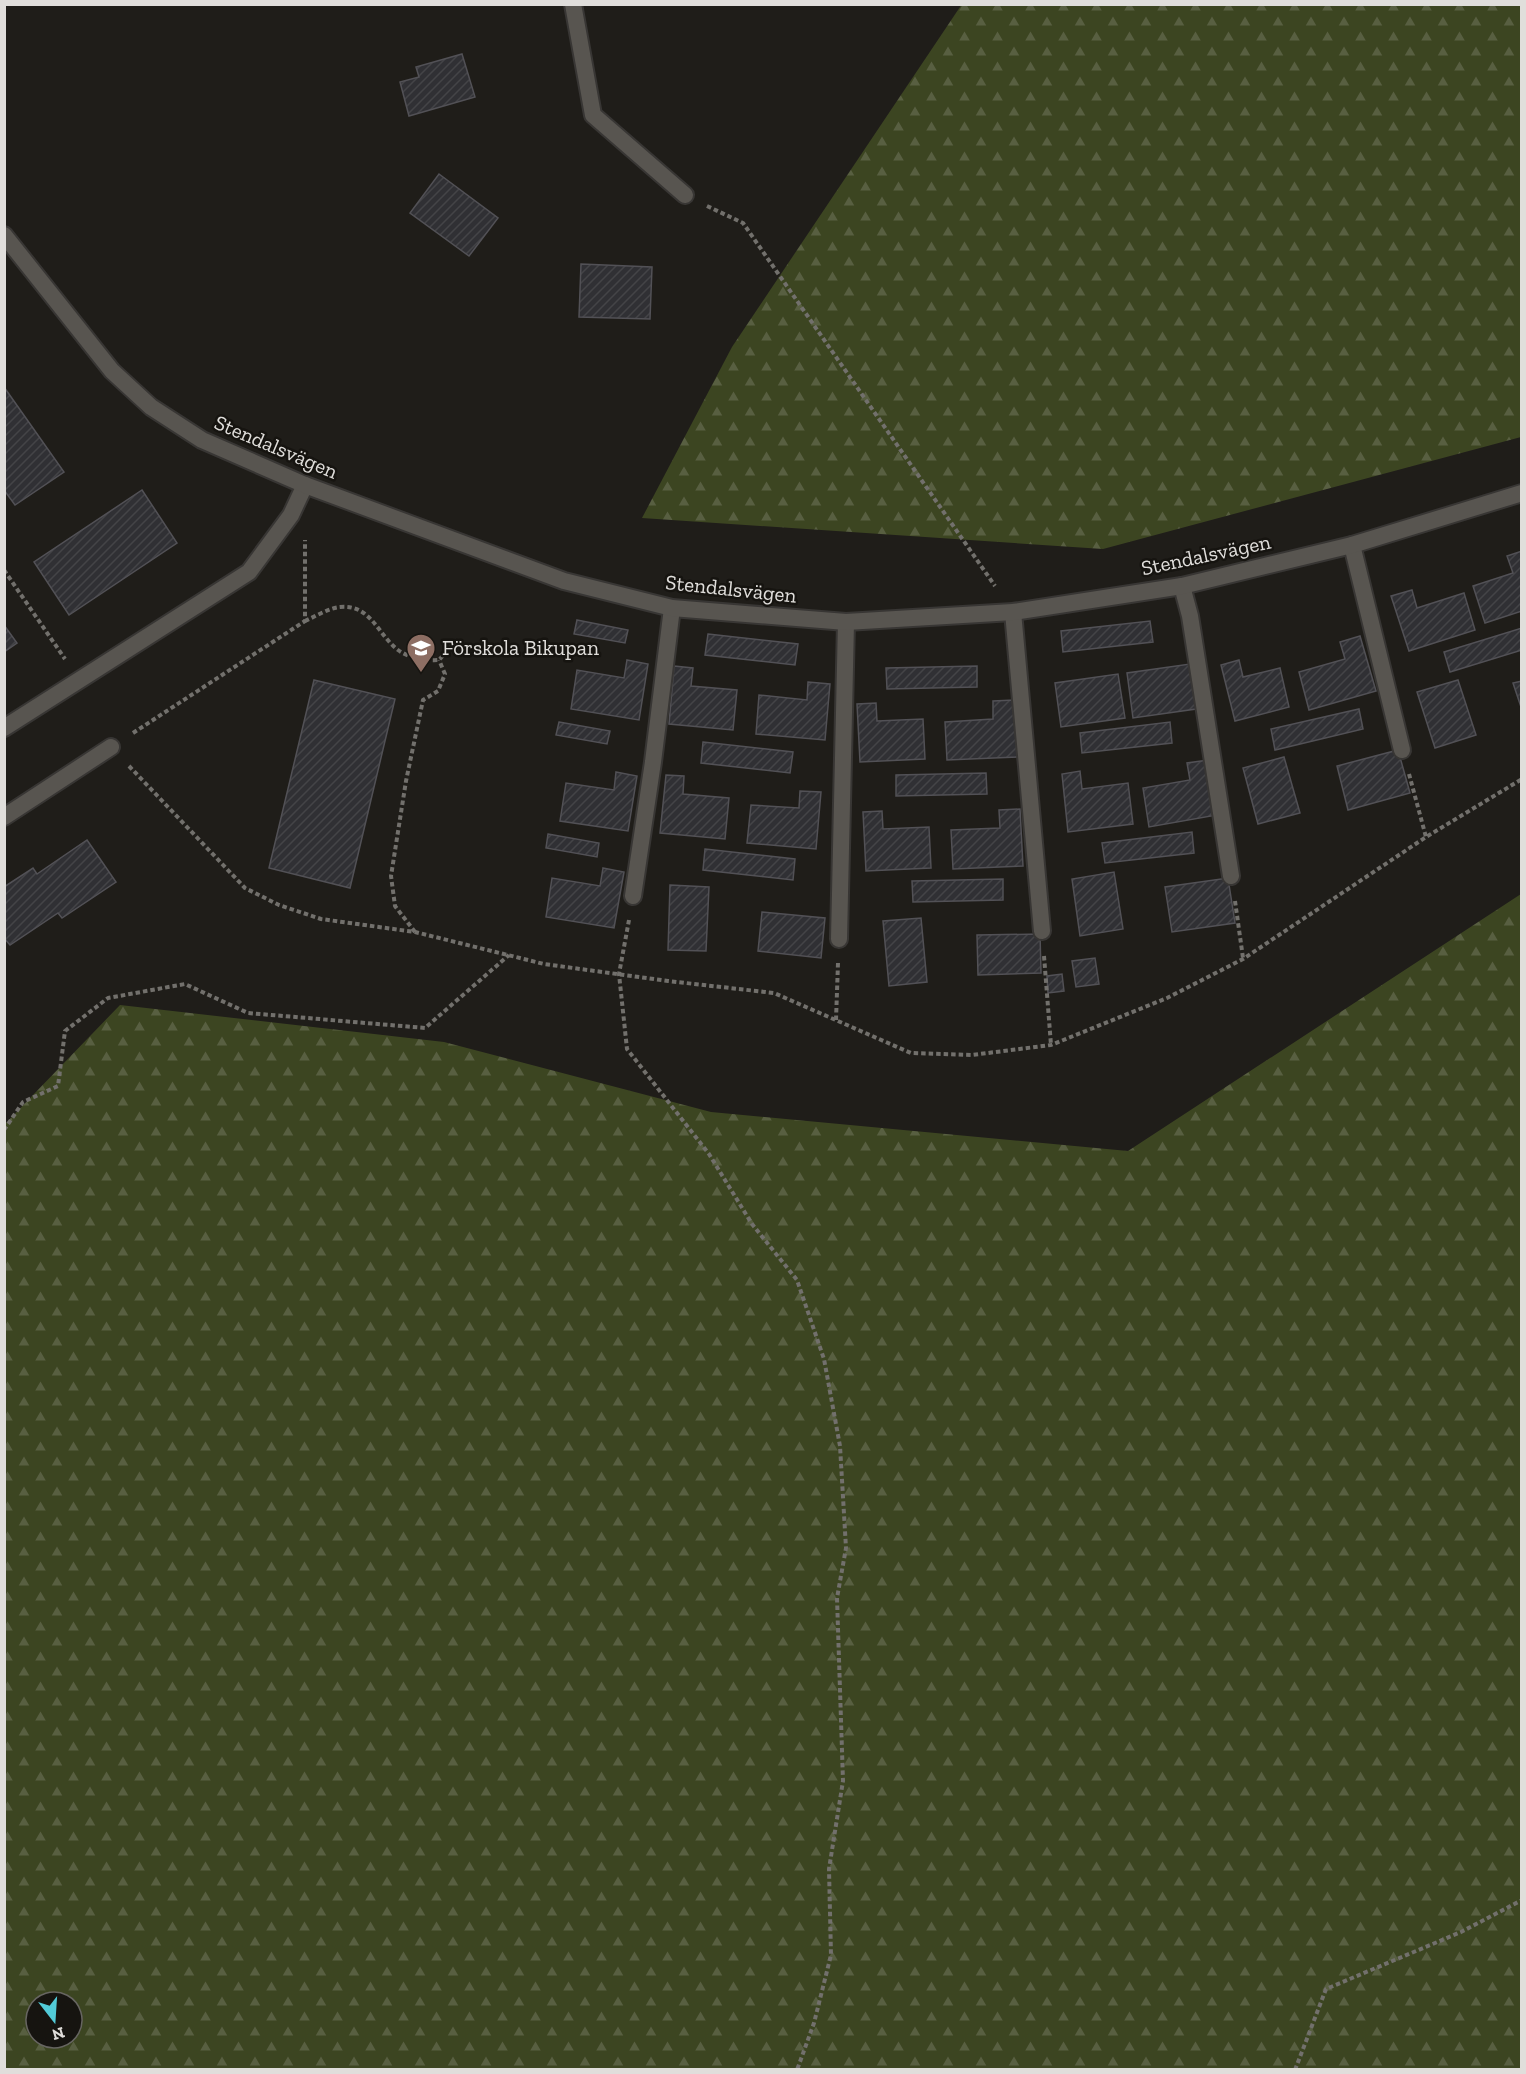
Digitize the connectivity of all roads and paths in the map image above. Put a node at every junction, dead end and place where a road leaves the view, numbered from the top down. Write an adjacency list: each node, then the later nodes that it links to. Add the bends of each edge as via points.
1 (573, 4): 2 (street, via 593,115)
2 (685, 195): 11 (path, via 743,223)
3 (4, 235): 4 (street, Stendalsvägen, via 112,371 151,407 202,440)
4 (305, 485): 10 (street, Stendalsvägen, via 564,581); 16 (street, via 291,515 249,572)
5 (1521, 493): 7 (street, Stendalsvägen)
6 (305, 531): 12 (path)
7 (1352, 545): 9 (street, Stendalsvägen); 19 (street)
8 (4, 570): 16 (path)
9 (1182, 586): 11 (street, Stendalsvägen); 22 (street)
10 (672, 608): 13 (street, Stendalsvägen); 23 (street)
11 (1013, 612): 13 (street, Stendalsvägen); 24 (street)
12 (305, 621): 15 (path, via 338,607 357,608 370,617 396,649 421,659); 18 (path)
13 (846, 622): 26 (street)
14 (457, 640): 15 (path)
15 (439, 660): 25 (path, via 446,674 438,691 423,700 391,876 395,906)
16 (79, 680): 17 (street)
17 (4, 728)
18 (111, 747): 20 (street)
19 (1402, 750): 21 (path)
20 (4, 817)
21 (1426, 837)
22 (1232, 876): 28 (path)
23 (633, 896): 33 (path, via 619,974 627,1049 709,1154 752,1224 797,1280 824,1359 840,1446 846,1548 837,1598 843,1781 829,1869 831,1955)
24 (1042, 931): 30 (path)
25 (415, 932)
26 (839, 939): 29 (path)
27 (510, 955): 31 (path, via 425,1028 248,1013 185,984 108,998 65,1031 58,1086 23,1102)
28 (1243, 959)
29 (836, 1020)
30 (1051, 1045)
31 (4, 1130)
32 (1521, 1900): 34 (path, via 1461,1932 1326,1989)
33 (797, 2070)
34 (1295, 2070)

